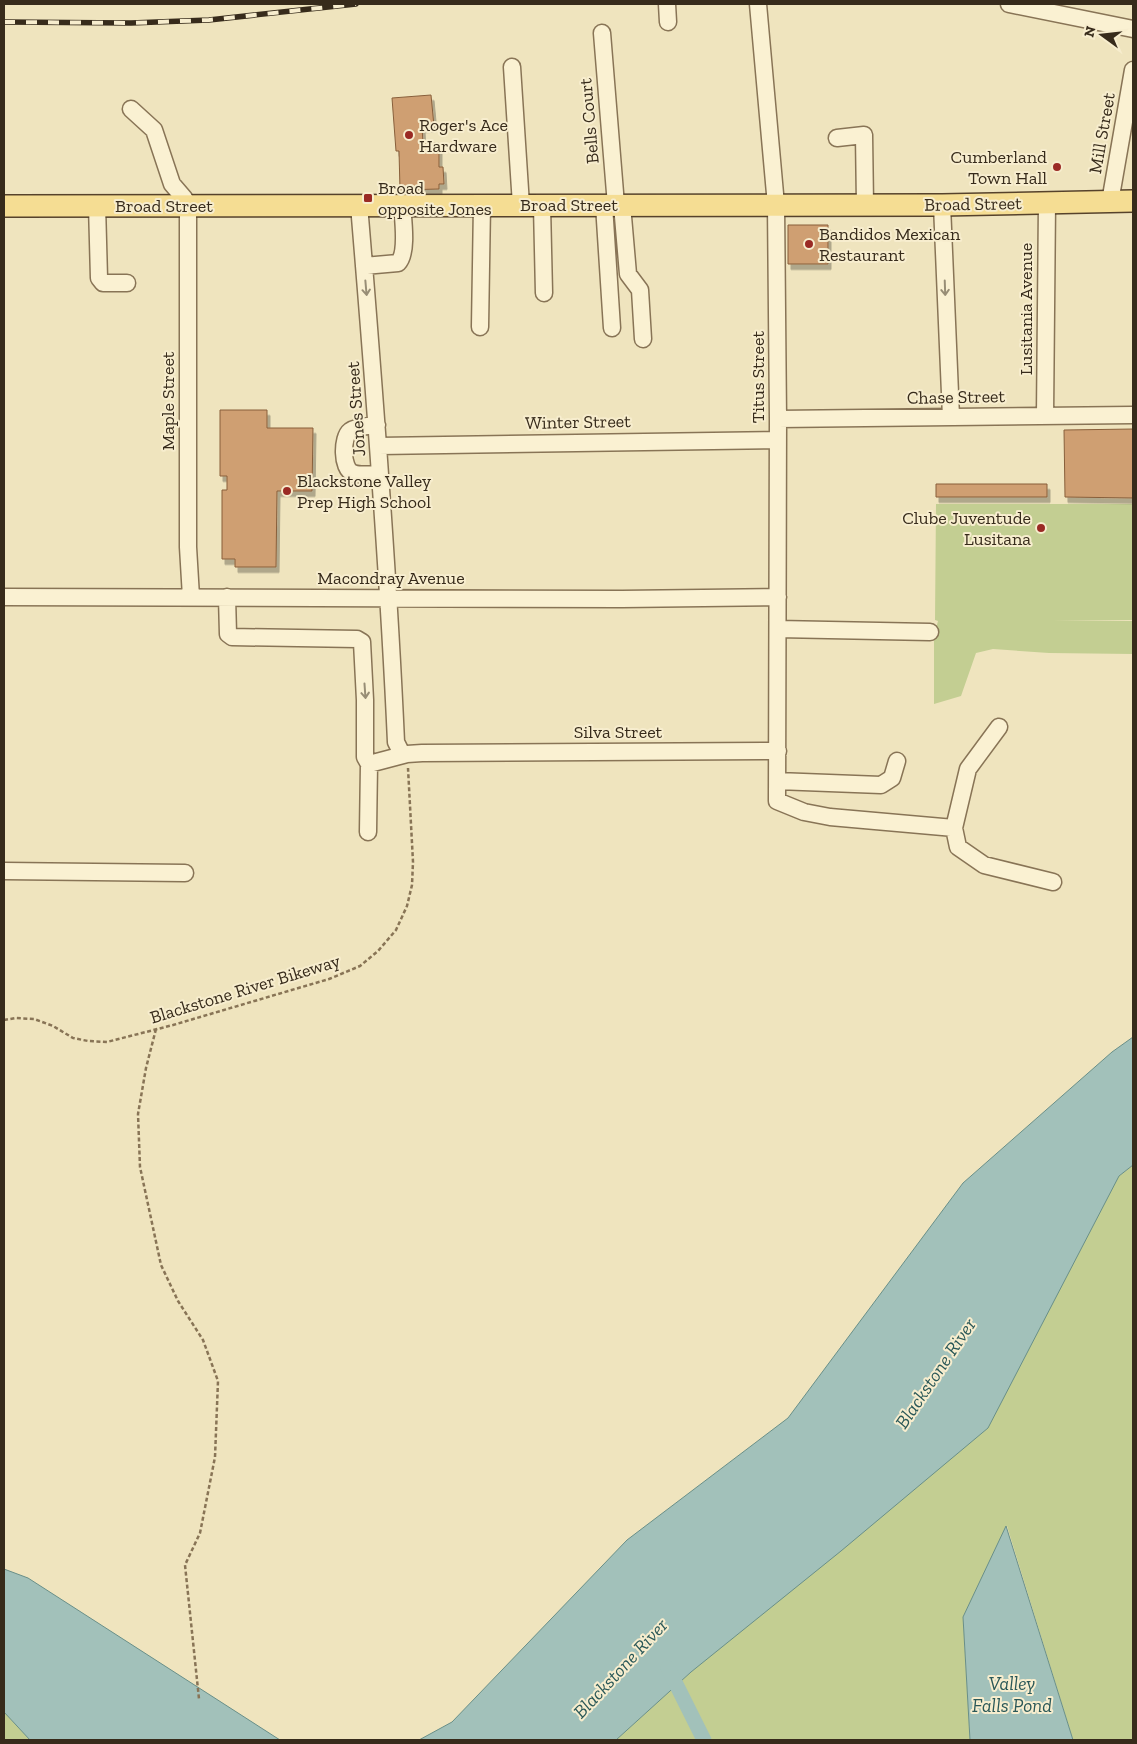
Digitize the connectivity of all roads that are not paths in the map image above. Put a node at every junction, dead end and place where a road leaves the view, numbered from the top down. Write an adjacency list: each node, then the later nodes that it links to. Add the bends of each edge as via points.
1 (667, 4): 4 (street)
2 (758, 4): 21 (street, Titus Street)
3 (1009, 4): 5 (street)
4 (668, 22)
5 (1133, 29)
6 (602, 33): 20 (street, Bells Court)
7 (512, 67): 19 (street)
8 (1133, 70): 13 (street, Mill Street)
9 (132, 109): 15 (street, via 154,130 172,184)
10 (837, 138): 22 (street, via 864,135)
11 (1133, 201): 13 (main road, Broad Street)
12 (1047, 202): 13 (main road, Broad Street); 23 (main road, Broad Street); 33 (street, Lusitania Avenue)
13 (1110, 202)
14 (97, 205): 15 (main road, Broad Street); 24 (main road, Broad Street); 27 (street, via 99,278 103,283)
15 (188, 205): 16 (main road, Broad Street); 42 (street, Maple Street, via 188,547)
16 (359, 205): 17 (main road, Broad Street); 26 (street, Jones Street)
17 (402, 205): 18 (main road, Broad Street); 26 (street, via 403,252 400,261)
18 (482, 205): 19 (main road, Broad Street); 29 (street)
19 (521, 205): 25 (main road, Broad Street)
20 (614, 205): 21 (main road, Broad Street); 25 (main road, Broad Street); 30 (street); 31 (street, via 628,274 640,290)
21 (776, 205): 22 (main road, Broad Street); 35 (street, Titus Street)
22 (865, 205): 23 (main road, Broad Street)
23 (942, 205): 34 (street, one-way to 34)
24 (4, 206)
25 (542, 206): 28 (street)
26 (364, 266): 36 (street, Jones Street, one-way to 36)
27 (127, 283)
28 (544, 293)
29 (480, 327)
30 (612, 328)
31 (643, 339)
32 (1133, 415): 33 (street, Chase Street)
33 (1045, 416): 34 (street, Chase Street)
34 (951, 418): 35 (street, Chase Street)
35 (778, 419): 37 (street, Titus Street)
36 (377, 425): 38 (street, Jones Street); 39 (street, via 349,432 345,439 344,459 347,469 353,473)
37 (778, 440): 38 (street, Winter Street); 40 (street, Titus Street)
38 (379, 446): 39 (street, Jones Street)
39 (380, 474): 44 (street, Jones Street)
40 (778, 596): 44 (street, Macondray Avenue); 45 (street, Titus Street)
41 (4, 597): 42 (street, Macondray Avenue)
42 (191, 597): 43 (street, Macondray Avenue)
43 (228, 597): 44 (street, Macondray Avenue); 51 (street, one-way to 51, via 228,634 232,637 357,639 362,642 365,757)
44 (389, 599): 49 (street, Jones Street, via 396,742 401,752)
45 (778, 629): 46 (street); 48 (street, Titus Street)
46 (930, 632)
47 (999, 727): 53 (street, via 968,769)
48 (778, 751): 49 (street, Silva Street); 52 (street)
49 (408, 754): 51 (street, Silva Street)
50 (897, 762): 52 (street, via 892,778 881,785)
51 (369, 764): 54 (street)
52 (777, 780): 53 (street, via 777,801 804,812)
53 (954, 828): 57 (street, via 958,847 984,865)
54 (368, 832)
55 (4, 871): 56 (street)
56 (185, 873)
57 (1054, 882)

